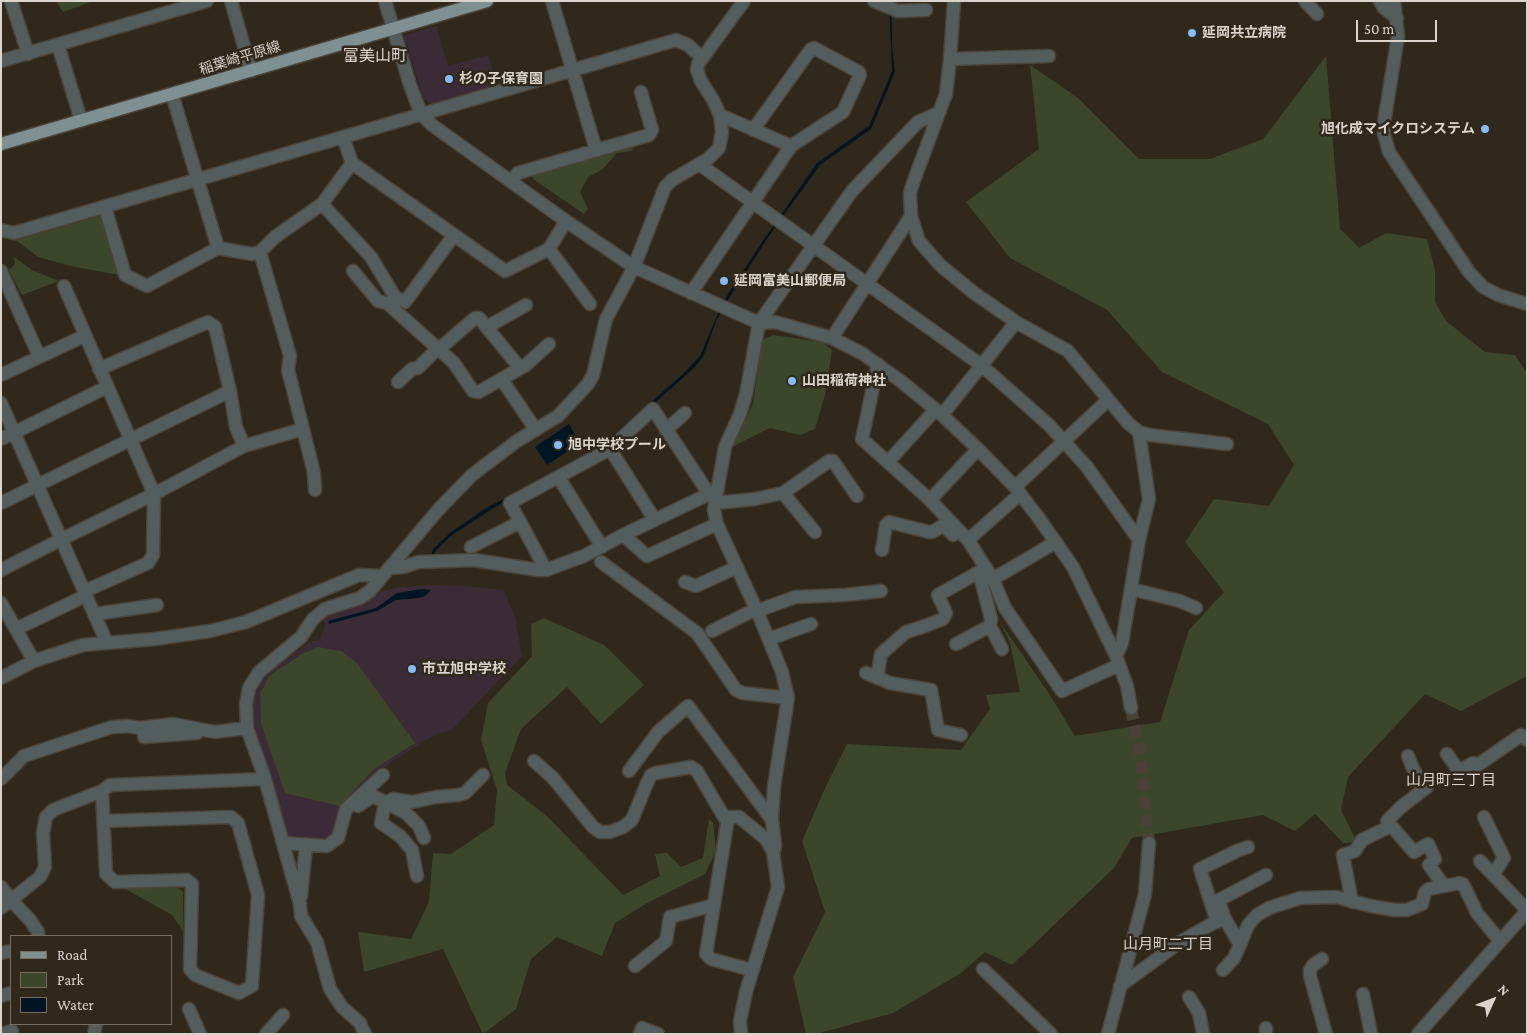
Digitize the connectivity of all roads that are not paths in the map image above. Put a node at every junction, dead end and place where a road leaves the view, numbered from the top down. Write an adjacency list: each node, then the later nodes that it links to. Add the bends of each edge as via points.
1 (10, 1): 18 (street)
2 (207, 1): 17 (street)
3 (231, 1): 23 (street)
4 (384, 1): 16 (street)
5 (488, 1): 16 (main road, 稲葉崎平原線)
6 (552, 1): 24 (street)
7 (744, 1): 20 (street)
8 (954, 1): 21 (street)
9 (1306, 1): 14 (street)
10 (1380, 1): 15 (street)
11 (1394, 1): 15 (street)
12 (884, 6): 13 (street, via 898,11)
13 (926, 10)
14 (1317, 14)
15 (1397, 18): 58 (street, via 1398,36 1384,123 1389,152 1469,272 1498,295)
16 (392, 29): 23 (main road, 稲葉崎平原線); 27 (street)
17 (58, 45): 18 (street); 30 (street)
18 (28, 54): 22 (street)
19 (1049, 56): 21 (street)
20 (701, 57): 24 (street, via 688,45 676,40); 29 (street, via 697,70)
21 (950, 59): 28 (street, via 946,94)
22 (1, 62)
23 (251, 70): 26 (main road, 稲葉崎平原線)
24 (572, 71): 27 (street); 35 (street)
25 (641, 92): 35 (street, via 652,130 649,135)
26 (172, 94): 30 (main road, 稲葉崎平原線); 38 (street)
27 (421, 114): 32 (street); 39 (street)
28 (938, 114): 43 (street, via 911,188); 47 (street, via 918,122 870,171)
29 (720, 115): 31 (street); 37 (street, via 722,132 719,148)
30 (81, 120): 33 (main road, 稲葉崎平原線)
31 (753, 130): 34 (street); 34 (street, via 810,50 814,48 858,72 860,76 843,112)
32 (343, 137): 36 (street); 38 (street)
33 (1, 144)
34 (790, 146): 40 (street)
35 (596, 150): 39 (street, via 518,172)
36 (352, 163): 41 (street); 46 (street)
37 (699, 164): 40 (street); 51 (street, via 668,184)
38 (198, 179): 42 (street); 48 (street)
39 (511, 181): 44 (street)
40 (752, 201): 47 (street); 56 (street)
41 (322, 204): 46 (street, via 371,257 395,297 404,302); 50 (street)
42 (105, 207): 45 (street, via 14,233); 48 (street, via 125,276 147,286)
43 (911, 216): 54 (street); 60 (street, via 920,241 940,265)
44 (566, 221): 49 (street); 51 (street)
45 (1, 230)
46 (454, 235): 49 (street, via 505,271)
47 (814, 246): 54 (street); 61 (street)
48 (218, 248): 50 (street, via 252,254)
49 (549, 249): 57 (street)
50 (260, 252): 81 (street, via 290,356 288,370)
51 (634, 267): 56 (street); 82 (street, via 606,319 588,384 558,416)
52 (353, 271): 66 (street, via 378,301 387,303)
53 (1, 272): 67 (street)
54 (867, 283): 64 (street); 69 (street)
55 (64, 286): 63 (street)
56 (691, 293): 61 (street)
57 (590, 304)
58 (1527, 304)
59 (526, 305): 62 (street)
60 (1016, 322): 69 (street); 77 (street, via 1068,351)
61 (759, 323): 64 (street, via 775,322); 101 (street, via 746,394 725,447)
62 (487, 327): 66 (street, via 480,318 475,318); 70 (street)
63 (84, 336): 67 (street); 71 (street)
64 (832, 338): 68 (street)
65 (549, 344): 70 (street)
66 (438, 349): 73 (street, via 454,363 473,391 479,392); 74 (street)
67 (39, 356): 72 (street)
68 (878, 364): 79 (street); 93 (street, via 862,439)
69 (981, 365): 79 (street); 88 (street)
70 (520, 368): 73 (street)
71 (99, 369): 75 (street); 76 (street, via 208,322 215,327)
72 (1, 375)
73 (502, 380): 82 (street)
74 (398, 382)
75 (107, 387): 84 (street); 87 (street)
76 (230, 391): 87 (street); 90 (street, via 236,427)
77 (1108, 400): 85 (street); 88 (street)
78 (1, 403): 84 (street)
79 (938, 412): 92 (street); 93 (street)
80 (685, 413): 83 (street)
81 (303, 429): 90 (street); 96 (street)
82 (536, 430): 120 (street, via 472,475)
83 (666, 430): 91 (street, via 653,409); 101 (street)
84 (14, 432): 86 (street); 95 (street)
85 (1139, 432): 89 (street); 111 (street, via 1149,499)
86 (1, 439)
87 (130, 439): 95 (street); 99 (street)
88 (1064, 441): 97 (street); 111 (street)
89 (1227, 444)
90 (244, 446): 99 (street)
91 (610, 449): 94 (street); 104 (street)
92 (978, 449): 97 (street); 102 (street)
93 (888, 462): 102 (street)
94 (559, 478): 105 (street, via 510,503); 113 (street)
95 (37, 485): 103 (street); 109 (street)
96 (315, 490)
97 (1018, 491): 110 (street); 112 (street)
98 (783, 493): 100 (street, via 833,461); 101 (street, via 755,499); 107 (street)
99 (154, 494): 109 (street); 126 (street, via 153,555 148,563)
100 (857, 496)
101 (713, 498): 104 (street); 106 (street)
102 (930, 500): 110 (street)
103 (1, 503)
104 (655, 520): 108 (street)
105 (520, 522): 114 (street); 119 (street)
106 (717, 524): 108 (street, via 647,556); 117 (street)
107 (815, 532)
108 (623, 535): 113 (street)
109 (62, 538): 118 (street); 126 (street)
110 (968, 540): 122 (street)
111 (1139, 540): 124 (street)
112 (1056, 542): 122 (street); 141 (street, via 1073,567)
113 (602, 547): 119 (street)
114 (471, 548)
115 (882, 550): 121 (street, via 889,522 929,532 944,525 968,551)
116 (601, 562): 144 (street, via 696,633 736,690)
117 (738, 567): 123 (street, via 696,586); 131 (street)
118 (1, 570)
119 (546, 570): 120 (street, via 474,560 419,562)
120 (385, 572): 138 (street, via 359,575 246,622 210,631); 146 (street, via 360,598 325,610 313,619 301,637 259,672 249,688)
121 (979, 572): 129 (street, via 998,608); 134 (street); 148 (street, via 938,595 946,613 943,618 906,632 881,654 872,676 890,683 931,690 938,730)
122 (993, 579): 129 (street)
123 (685, 582)
124 (1131, 589): 130 (street); 141 (street)
125 (882, 591): 131 (street, via 795,597)
126 (86, 593): 132 (street); 135 (street)
127 (1, 603): 135 (street)
128 (157, 605): 132 (street)
129 (1005, 608): 141 (street, via 1062,691)
130 (1196, 608)
131 (757, 610): 136 (street); 137 (street)
132 (96, 614): 138 (street)
133 (811, 624): 137 (street)
134 (990, 626): 139 (street); 140 (street)
135 (16, 629): 142 (street)
136 (712, 631)
137 (769, 639): 144 (street)
138 (107, 643): 142 (street, via 82,646)
139 (956, 644)
140 (1002, 649)
141 (1118, 660): 145 (street)
142 (34, 661): 143 (street)
143 (1, 678)
144 (788, 698): 164 (street)
145 (1131, 708)
146 (247, 728): 147 (street); 158 (street)
147 (215, 732): 149 (street); 157 (street, via 173,724 112,728 24,756)
148 (961, 735)
149 (144, 737)
150 (1527, 740): 151 (street, via 1521,735 1478,765 1473,763 1459,771)
151 (1446, 754)
152 (1408, 756): 166 (street, via 1427,788 1389,819)
153 (534, 761): 163 (street, via 600,832 610,832 632,820 652,775 692,767 724,817)
154 (629, 771): 164 (street, via 658,732 688,706)
155 (384, 775): 161 (street)
156 (483, 775): 160 (street, via 465,793 458,795 412,802 393,799)
157 (1, 778)
158 (265, 779): 159 (street, via 110,785); 168 (street)
159 (102, 791): 165 (street); 180 (street, via 53,810 46,817 43,833 45,867 40,877)
160 (385, 803): 161 (street, via 373,796 358,807); 167 (street, via 406,813 419,826); 176 (street, via 381,823 400,836 412,850)
161 (346, 809): 170 (street, via 338,838 327,846)
162 (1484, 817): 175 (street, via 1504,858)
163 (728, 818): 172 (street, via 739,817 749,824 766,839); 182 (street)
164 (772, 820): 172 (street)
165 (104, 821): 165 (street, via 106,874 115,882 187,880 192,884 190,969 195,975 239,993 252,986 258,895 238,823 231,817)
166 (1391, 826): 177 (street, via 1414,852 1428,844 1435,859 1428,865); 179 (street, via 1362,840 1355,851 1344,855)
167 (424, 838)
168 (283, 843): 170 (street); 181 (street)
169 (1149, 843): 193 (street, via 1145,894)
170 (306, 845): 181 (street)
171 (1248, 847): 184 (street, via 1200,869)
172 (773, 852): 191 (street, via 778,887)
173 (1480, 862): 175 (street)
174 (1266, 875): 184 (street, via 1219,900)
175 (1493, 875): 183 (street)
176 (417, 876)
177 (1444, 886): 179 (street, via 1425,892 1422,904 1407,910); 186 (street, via 1463,884 1477,913)
178 (1, 887): 180 (street)
179 (1352, 902): 187 (street, via 1336,897 1300,898 1269,908 1248,925)
180 (6, 904): 185 (street, via 30,920)
181 (300, 904): 200 (street, via 301,916 318,942 330,989 342,1007 360,1023)
182 (714, 905): 189 (street, via 670,917 666,941); 191 (street, via 706,954 711,959)
183 (1527, 911): 186 (street)
184 (1220, 920): 187 (street); 193 (street, via 1180,942)
185 (38, 935)
186 (1500, 941): 209 (street)
187 (1240, 944): 192 (street, via 1234,958)
188 (1322, 959): 207 (street, via 1310,970 1310,976)
189 (635, 966)
190 (983, 969): 204 (street)
191 (752, 970): 203 (street, via 740,1022)
192 (1223, 970)
193 (1120, 986): 205 (street)
194 (1363, 994): 208 (street)
195 (1189, 997): 206 (street, via 1199,1013)
196 (189, 1009): 198 (street)
197 (283, 1015): 199 (street)
198 (200, 1034)
199 (266, 1034)
200 (365, 1034)
201 (640, 1034): 202 (street, via 642,1028)
202 (658, 1034)
203 (741, 1034)
204 (1052, 1034)
205 (1108, 1034)
206 (1203, 1034)
207 (1326, 1034)
208 (1371, 1034)
209 (1418, 1034)

